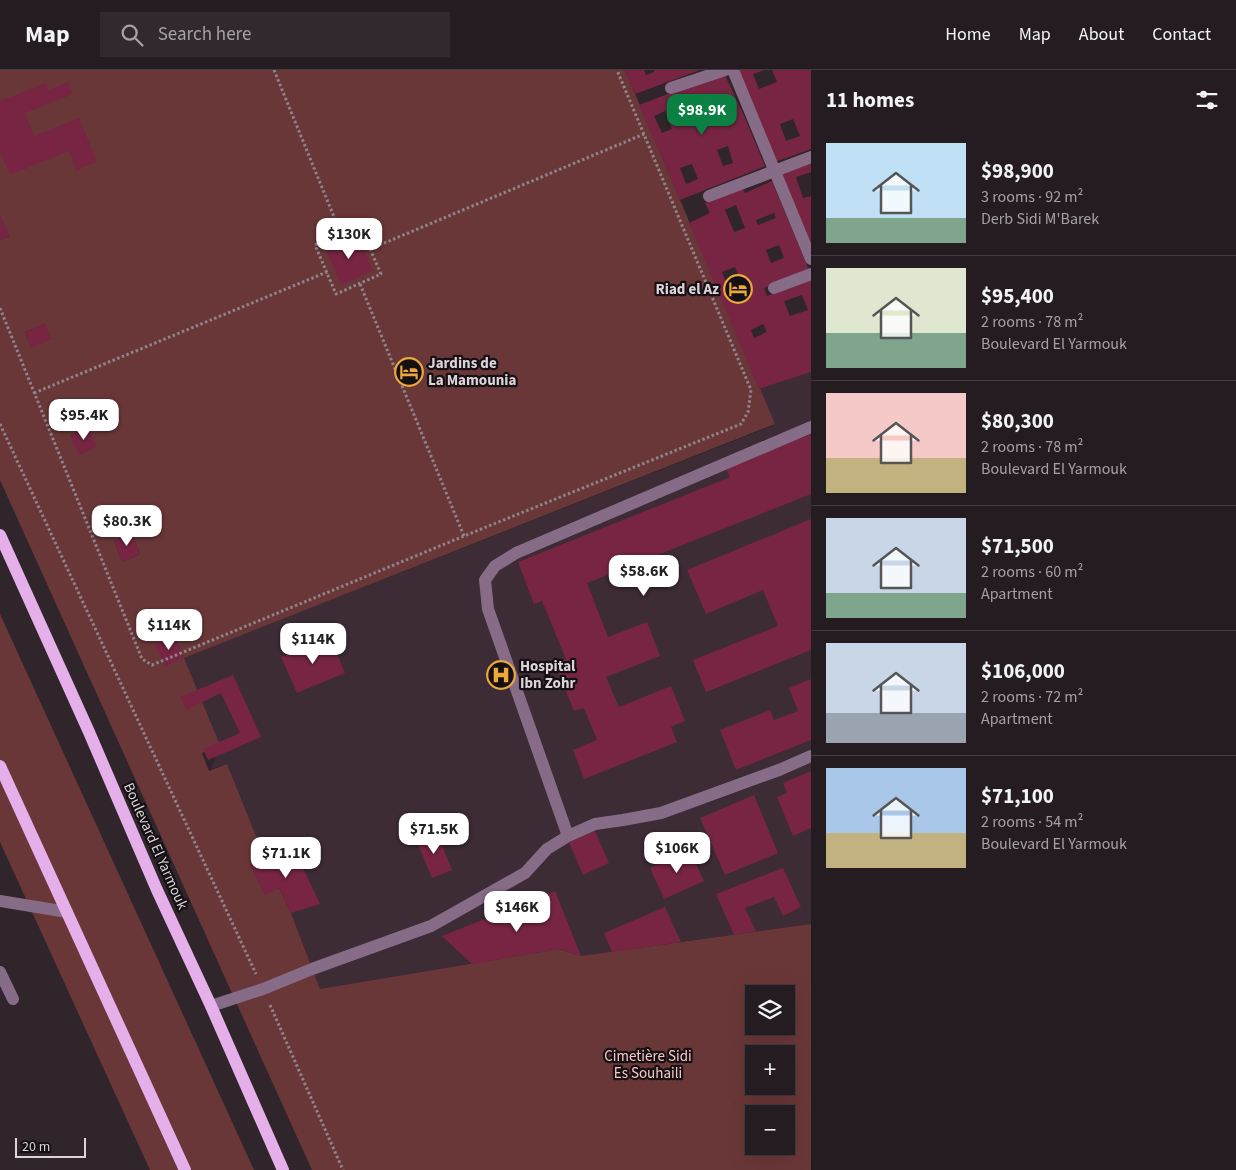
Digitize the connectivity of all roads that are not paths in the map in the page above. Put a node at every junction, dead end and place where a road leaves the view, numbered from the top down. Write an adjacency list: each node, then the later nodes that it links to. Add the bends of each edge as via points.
1 (725, 70): 3 (street)
2 (733, 70): 5 (street)
3 (671, 88)
4 (811, 157): 5 (street)
5 (776, 171): 6 (street); 7 (street)
6 (709, 196)
7 (811, 259)
8 (811, 274): 9 (street)
9 (774, 288)
10 (811, 428): 14 (street, via 516,553 495,566 485,580 488,609)
11 (0, 535): 19 (main road, Boulevard El Yarmouk)
12 (811, 756): 14 (street, via 661,813 595,824)
13 (0, 766): 16 (main road)
14 (568, 836): 19 (street, via 547,850 525,873 431,926)
15 (0, 901): 16 (street)
16 (67, 912): 20 (main road)
17 (0, 972): 18 (street)
18 (13, 999)
19 (211, 1006): 21 (main road, Boulevard El Yarmouk)
20 (185, 1170)
21 (283, 1170)

